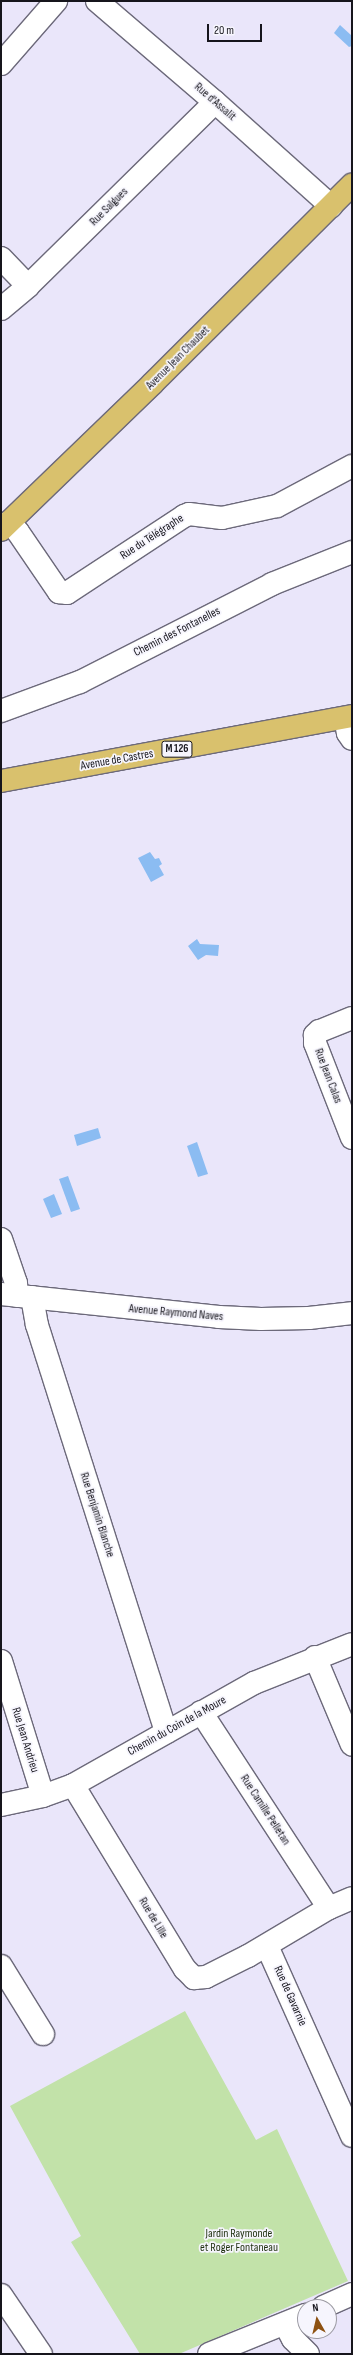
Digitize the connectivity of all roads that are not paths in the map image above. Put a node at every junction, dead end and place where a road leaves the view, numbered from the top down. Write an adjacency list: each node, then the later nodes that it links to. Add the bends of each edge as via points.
1 (56, 1): 3 (street)
2 (97, 1): 4 (street, Rue d'Assalit)
3 (1, 64)
4 (215, 102): 6 (street, Rue d'Assalit); 8 (street, Rue Salgues)
5 (352, 185): 6 (main road, Avenue Jean Chaubet)
6 (331, 206): 11 (main road, Avenue Jean Chaubet)
7 (1, 258): 8 (street)
8 (28, 286): 9 (street, Rue Salgues)
9 (1, 309)
10 (352, 466): 11 (street, Rue du Télégraphe, via 277,506 222,518 189,514 184,516 67,592 59,592 18,532)
11 (5, 526)
12 (352, 552): 13 (street, Chemin des Fontanelles, via 272,584 80,682)
13 (1, 711)
14 (348, 717): 15 (street, via 348,733); 16 (main road, Avenue de Castres / M 126)
15 (352, 739)
16 (1, 781)
17 (352, 1018): 18 (street, Rue Jean Calas, via 315,1035 315,1043)
18 (352, 1138)
19 (1, 1239): 20 (street, Rue Benjamin Blanche, via 16,1283)
20 (17, 1296): 21 (street, Avenue Raymond Naves, via 118,1308 254,1319 309,1318); 26 (street, Rue Benjamin Blanche, via 33,1311)
21 (352, 1313)
22 (352, 1644): 23 (street, Chemin du Coin de la Moure)
23 (315, 1657): 25 (street, Chemin du Coin de la Moure, via 254,1683); 27 (street)
24 (1, 1661): 29 (street, Rue Jean Andrieu)
25 (201, 1712): 26 (street, Chemin du Coin de la Moure); 32 (street, Rue Camille Pelletan)
26 (166, 1732): 28 (street, Chemin du Coin de la Moure)
27 (352, 1745)
28 (73, 1785): 29 (street, Chemin du Coin de la Moure); 33 (street, Rue de Lille, via 184,1970 194,1978 206,1977)
29 (42, 1796): 30 (street, Chemin du Coin de la Moure)
30 (1, 1805)
31 (352, 1898): 32 (street)
32 (329, 1908): 33 (street)
33 (267, 1946): 36 (street, Rue de Gavarnie)
34 (1, 1966): 35 (street)
35 (43, 2034)
36 (352, 2136)
37 (352, 2294): 39 (street)
38 (1, 2295): 42 (street)
39 (337, 2301)
40 (297, 2319): 41 (street)
41 (285, 2324): 43 (street); 44 (street, via 293,2339)
42 (41, 2354)
43 (209, 2354)
44 (308, 2354)

